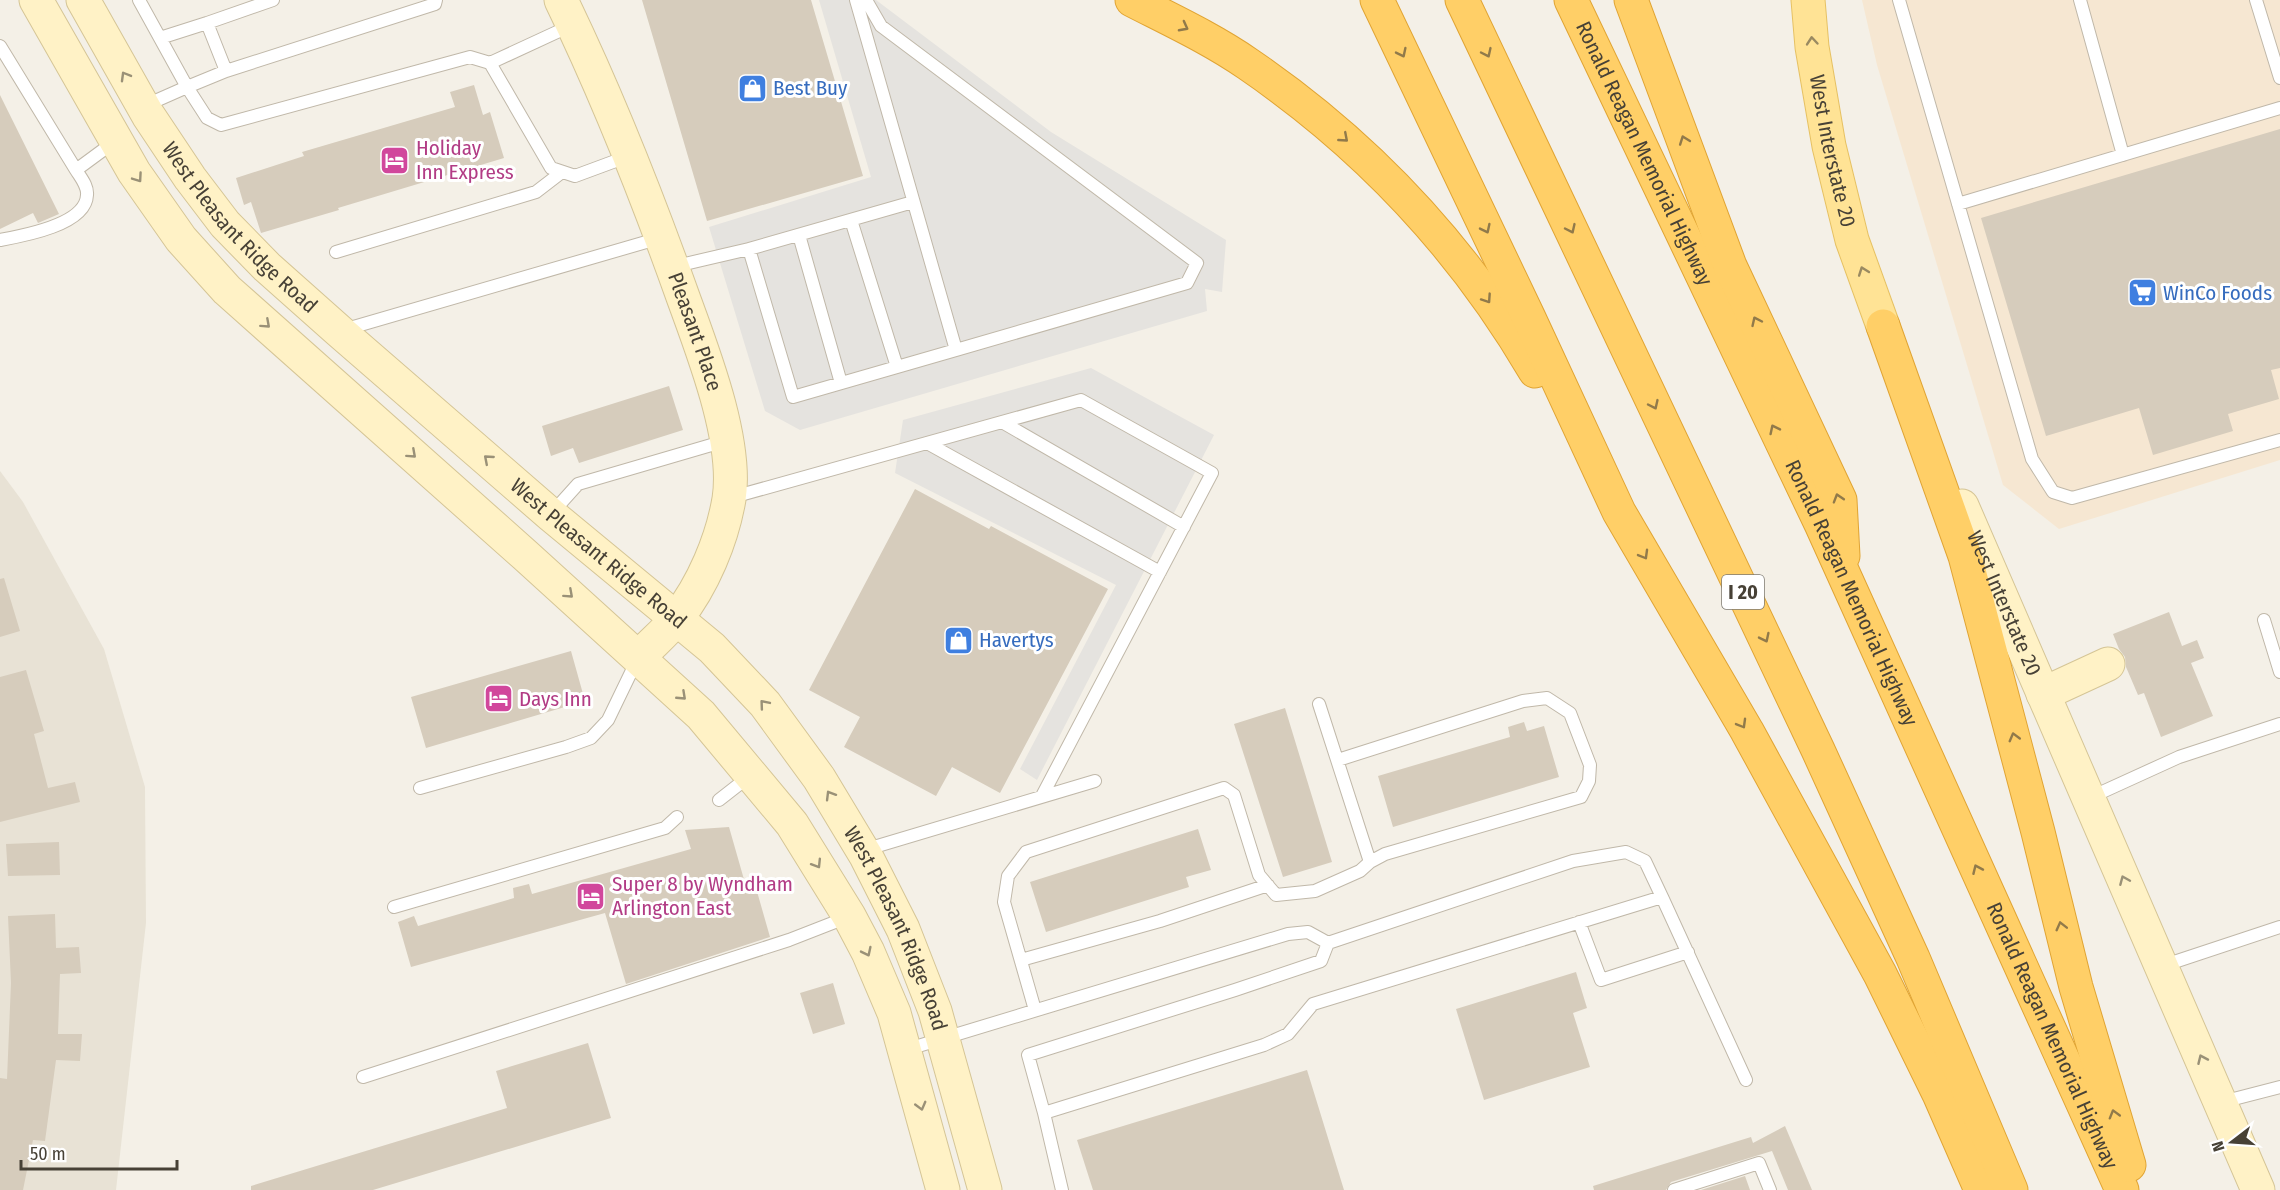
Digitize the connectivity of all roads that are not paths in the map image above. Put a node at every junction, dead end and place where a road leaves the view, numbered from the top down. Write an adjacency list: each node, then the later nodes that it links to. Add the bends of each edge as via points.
1 (139, 0): 19 (lane)
2 (273, 0): 18 (lane)
3 (436, 0): 22 (lane, via 435,4 388,20)
4 (856, 0): 32 (lane)
5 (866, 0): 42 (lane, via 881,26 1197,263 1187,283)
6 (1132, 0): 50 (highway, one-way to 50, via 1246,63 1307,106 1386,176 1431,224 1480,287 1531,363)
7 (1377, 0): 50 (highway, one-way to 50)
8 (1462, 0): 97 (highway, I 20, one-way to 97, via 1823,760 1913,958)
9 (1571, 0): 54 (highway, Ronald Reagan Memorial Highway, one-way to 9)
10 (1631, 0): 54 (highway, one-way to 10, via 1840,500 1730,266)
11 (1808, 0): 40 (main road, West Interstate 20, one-way to 11, via 1852,240 1832,156 1812,47)
12 (1899, 0): 33 (lane)
13 (2079, 0): 29 (lane)
14 (2256, 0): 23 (lane)
15 (90, 3): 25 (street, West Pleasant Ridge Road, one-way to 15)
16 (567, 12): 21 (lane); 28 (street, Pleasant Place)
17 (43, 14): 25 (street, via 76,39 114,105 131,113); 27 (street, West Pleasant Ridge Road)
18 (207, 23): 19 (lane); 22 (lane)
19 (160, 38): 24 (lane)
20 (0, 46): 30 (lane)
21 (490, 63): 24 (lane, via 470,57 220,125 207,118); 31 (lane, via 551,168)
22 (226, 71): 24 (lane)
23 (2280, 78)
24 (187, 87): 25 (lane)
25 (143, 106): 41 (street, West Pleasant Ridge Road, via 225,224)
26 (2280, 108): 29 (lane)
27 (116, 140): 30 (lane); 57 (street, West Pleasant Ridge Road, one-way to 57, via 181,239 227,290)
28 (630, 155): 31 (lane, via 575,176); 39 (street, Pleasant Place)
29 (2123, 155): 33 (lane)
30 (76, 170): 36 (lane, via 85,184 87,197 82,208 38,233)
31 (562, 172): 38 (lane, via 536,192)
32 (913, 202): 34 (lane); 42 (lane)
33 (1958, 204): 47 (lane, via 2032,459 2053,492 2072,498)
34 (851, 220): 35 (lane); 43 (lane)
35 (799, 235): 37 (lane); 44 (lane)
36 (0, 240)
37 (749, 249): 39 (lane); 44 (lane, via 793,397)
38 (336, 252)
39 (667, 252): 41 (lane); 46 (street, Pleasant Place, via 707,363)
40 (1884, 326): 60 (street, West Interstate 20); 99 (highway, one-way to 40, via 2076,987 1973,585)
41 (339, 331): 51 (street, West Pleasant Ridge Road, one-way to 41)
42 (956, 350): 43 (lane)
43 (897, 367): 44 (lane)
44 (841, 383)
45 (1002, 422): 48 (lane); 52 (lane); 52 (lane, via 1082,400 1212,473)
46 (727, 440): 49 (street, Pleasant Place); 51 (lane, via 578,484)
47 (2280, 440)
48 (927, 443): 49 (lane); 53 (lane)
49 (729, 498): 55 (street, Pleasant Place, via 704,576)
50 (1619, 512): 96 (highway, one-way to 96, via 1747,731 1880,974 1935,1084)
51 (551, 514): 55 (street, West Pleasant Ridge Road)
52 (1184, 526): 53 (lane)
53 (1160, 572): 67 (lane)
54 (1844, 576): 98 (highway, Ronald Reagan Memorial Highway, one-way to 54)
55 (677, 618): 57 (street, Pleasant Place); 71 (street, West Pleasant Ridge Road, one-way to 55, via 819,778 765,704 712,648)
56 (2264, 620): 59 (lane)
57 (639, 657): 64 (street, West Pleasant Ridge Road, one-way to 64, via 701,715); 66 (lane, via 608,720 591,738)
58 (2108, 664): 60 (street)
59 (2280, 672)
60 (2043, 694): 68 (street, West Interstate 20)
61 (1319, 704): 63 (lane)
62 (2280, 724): 68 (lane, via 2179,757)
63 (1338, 760): 72 (lane); 72 (lane, via 1523,701 1547,698 1570,713 1590,765 1589,781 1581,797 1385,854)
64 (751, 775): 69 (lane); 76 (street, West Pleasant Ridge Road, one-way to 76, via 792,824)
65 (1095, 780): 67 (lane)
66 (420, 788)
67 (1042, 796): 71 (lane)
68 (2088, 798): 82 (street, West Interstate 20, one-way to 68)
69 (719, 800)
70 (677, 817): 75 (lane, via 665,828)
71 (863, 850): 84 (street, West Pleasant Ridge Road, via 903,929)
72 (1370, 862): 73 (lane, via 1360,871 1315,891 1276,895)
73 (1268, 885): 81 (lane, via 1160,921); 81 (lane, via 1259,875 1234,795 1224,788 1026,852 1008,876 1004,902)
74 (1662, 897): 77 (lane); 79 (lane, via 1645,861 1626,852 1573,861); 80 (lane)
75 (394, 907)
76 (849, 916): 85 (street, West Pleasant Ridge Road, one-way to 85, via 890,1003); 86 (lane, via 789,940)
77 (1579, 922): 80 (lane, via 1601,980); 90 (lane, via 1313,1004 1288,1034 1264,1045)
78 (2280, 927): 82 (lane)
79 (1328, 943): 83 (lane, via 1308,932 1288,934); 90 (lane, via 1321,961 1028,1055)
80 (1688, 952): 87 (lane)
81 (1021, 960): 83 (lane)
82 (2161, 966): 89 (street, West Interstate 20, one-way to 82)
83 (1035, 1010): 84 (lane)
84 (943, 1038): 85 (lane); 92 (street, West Pleasant Ridge Road)
85 (904, 1050): 91 (street, West Pleasant Ridge Road, one-way to 91)
86 (363, 1077)
87 (1746, 1080)
88 (2280, 1087): 89 (lane)
89 (2220, 1102): 100 (street, West Interstate 20)
90 (1044, 1113): 93 (lane)
91 (943, 1190)
92 (986, 1190)
93 (1062, 1190)
94 (1674, 1190): 95 (lane, via 1759,1163)
95 (1770, 1190)
96 (1981, 1190)
97 (2011, 1190)
98 (2122, 1190)
99 (2137, 1190)
100 (2258, 1190)

